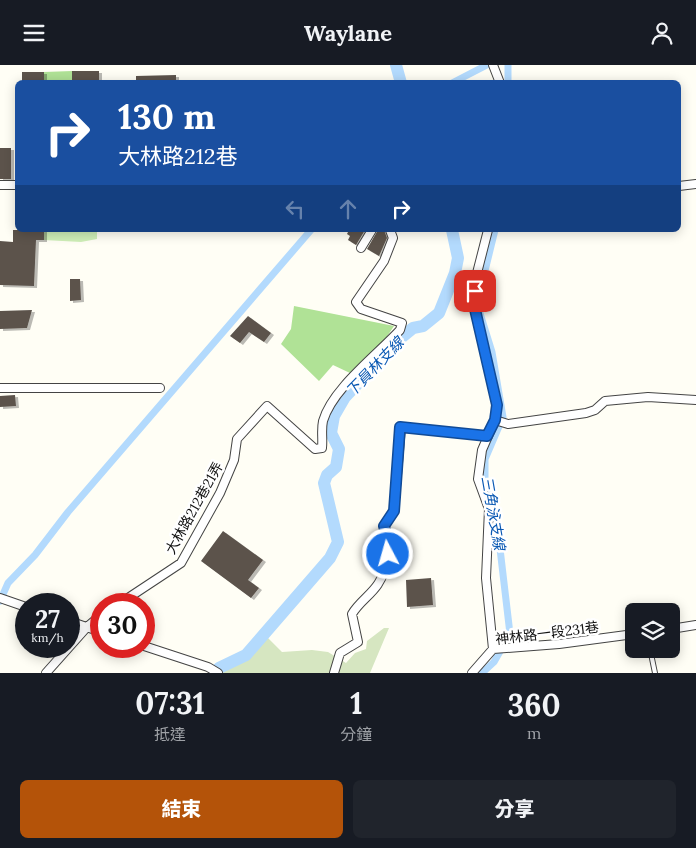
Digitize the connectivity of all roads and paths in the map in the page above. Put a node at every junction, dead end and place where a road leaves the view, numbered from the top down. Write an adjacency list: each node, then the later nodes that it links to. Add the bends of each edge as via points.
1 (493, 65): 2 (street)
2 (500, 80)
3 (696, 184): 6 (street)
4 (0, 185): 5 (street)
5 (15, 185)
6 (681, 186)
7 (371, 232): 10 (street)
8 (391, 232): 16 (street, 大林路212巷21弄, via 393,238 384,261 356,302 361,309 402,323 400,330 331,403 324,420 322,448 315,449 267,406 237,439 234,460 220,493 181,563)
9 (487, 232): 14 (street, via 476,277 474,305 497,405)
10 (361, 248)
11 (0, 388): 12 (street)
12 (160, 388)
13 (696, 400): 14 (street, via 648,397 605,401 586,413 508,423)
14 (495, 420): 15 (street)
15 (487, 436): 26 (street, via 478,479 489,509 486,578); 32 (street, via 400,427 394,511 384,526 388,554 379,583 352,614 358,642 340,653)
16 (136, 593)
17 (0, 598): 18 (street)
18 (15, 603)
19 (90, 624): 22 (street)
20 (80, 625): 22 (street)
21 (696, 625): 24 (street)
22 (87, 627): 23 (street); 30 (street)
23 (90, 628)
24 (680, 628)
25 (625, 635): 26 (street, 神林路一段231巷)
26 (494, 649): 33 (street, 神林路一段231巷)
27 (155, 650): 29 (street)
28 (652, 658): 34 (lane)
29 (207, 670): 31 (street)
30 (46, 673)
31 (218, 673)
32 (334, 673)
33 (472, 673)
34 (655, 673)

